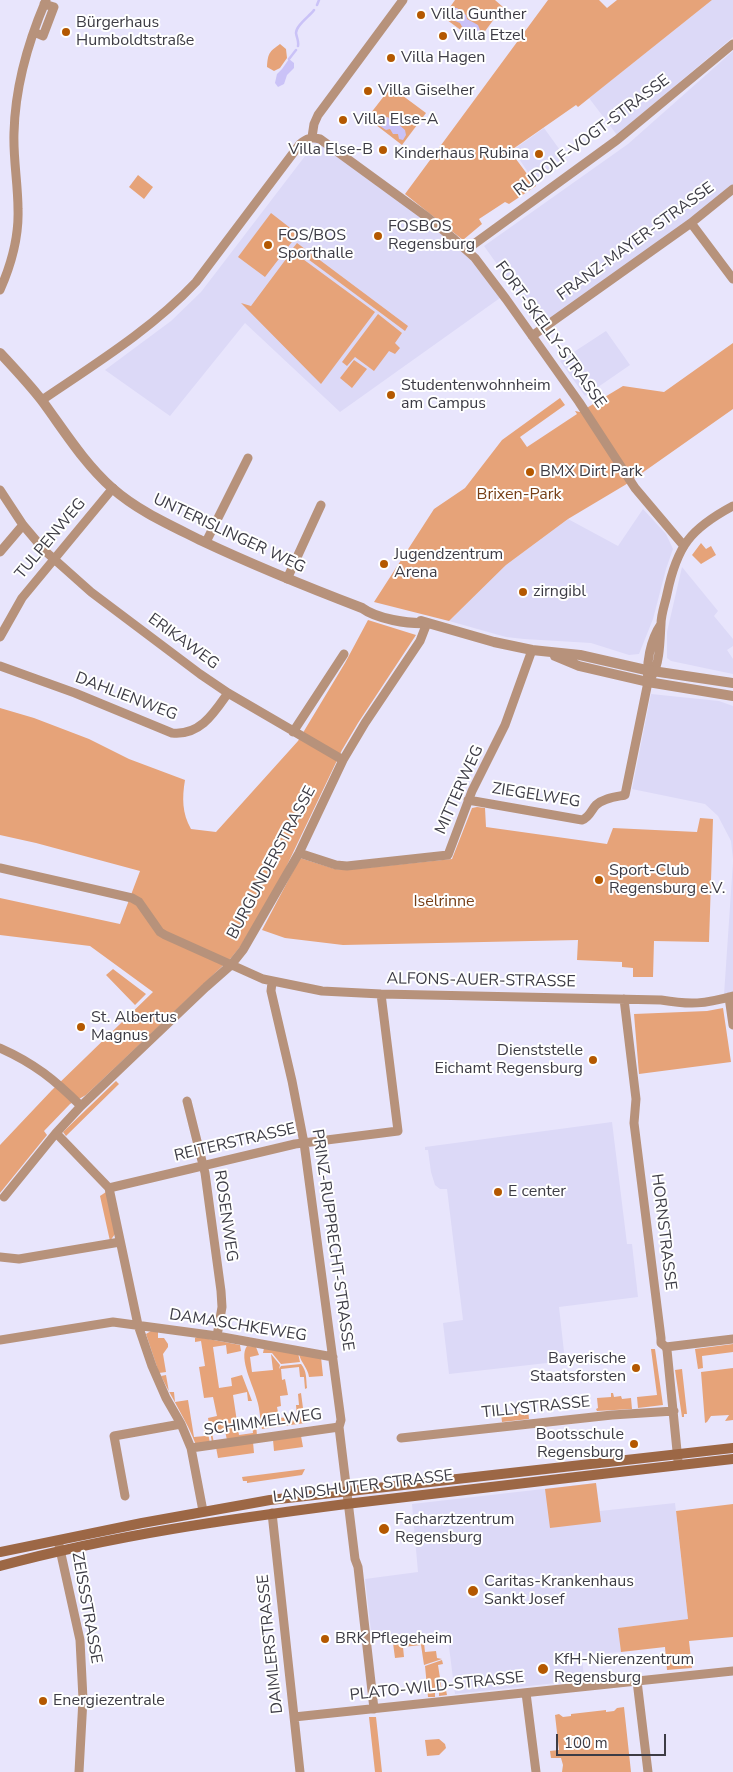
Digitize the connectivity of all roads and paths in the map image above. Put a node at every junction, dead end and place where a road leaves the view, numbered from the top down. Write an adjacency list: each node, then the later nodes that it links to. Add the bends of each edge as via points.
1 (404, 0): 4 (street, via 318,115)
2 (45, 2): 9 (street, via 20,84 14,133 17,230 10,264)
3 (733, 44): 7 (street, RUDOLF-VOGT-STRASSE, via 617,140)
4 (312, 137): 7 (street, FORT-SKELLY-STRASSE, via 328,144); 12 (street, via 300,144 180,300)
5 (733, 189): 6 (street, FRANZ-MAYER-STRASSE)
6 (691, 223): 8 (street); 10 (street, FRANZ-MAYER-STRASSE)
7 (468, 250): 10 (street, FORT-SKELLY-STRASSE)
8 (733, 279)
9 (0, 290)
10 (532, 336): 20 (street, FORT-SKELLY-STRASSE, via 635,488)
11 (0, 353): 12 (street, UNTERISLINGER WEG)
12 (42, 400): 14 (street, UNTERISLINGER WEG, via 84,458)
13 (248, 458): 19 (street)
14 (113, 488): 19 (street, UNTERISLINGER WEG, via 154,517); 22 (street, TULPENWEG)
15 (0, 490): 18 (street, ERIKAWEG)
16 (321, 505): 23 (street)
17 (733, 508): 20 (street, via 702,525)
18 (23, 525): 21 (street); 22 (street, ERIKAWEG)
19 (206, 542): 23 (street, UNTERISLINGER WEG)
20 (684, 546): 30 (street, via 673,570)
21 (0, 552)
22 (54, 560): 25 (street, TULPENWEG, via 22,598); 33 (street, ERIKAWEG, via 124,617)
23 (287, 579): 24 (street, UNTERISLINGER WEG, via 370,613 413,624)
24 (427, 623): 26 (street, UNTERISLINGER WEG); 36 (street, BURGUNDERSTRASSE, via 420,641)
25 (0, 637)
26 (532, 650): 27 (street, UNTERISLINGER WEG); 37 (street, MITTERWEG, via 503,730)
27 (547, 653): 30 (street, via 580,655); 31 (street, via 579,666)
28 (344, 654): 35 (street)
29 (0, 666): 33 (street, DAHLIENWEG, via 180,734 200,727)
30 (651, 670): 31 (street); 32 (street)
31 (648, 682): 34 (street); 37 (street, ZIEGELWEG, via 625,795 604,799 582,820)
32 (733, 683)
33 (228, 693): 35 (street, ERIKAWEG)
34 (733, 696)
35 (293, 732): 36 (street, ERIKAWEG)
36 (343, 760): 38 (street, BURGUNDERSTRASSE)
37 (468, 800): 38 (street, MITTERWEG, via 448,855 347,866)
38 (299, 853): 40 (street, BURGUNDERSTRASSE, via 252,936)
39 (0, 868): 40 (street, ALFONS-AUER-STRASSE, via 132,898 139,902 160,932)
40 (231, 965): 41 (street, ALFONS-AUER-STRASSE); 48 (street, BURGUNDERSTRASSE)
41 (272, 982): 42 (street, ALFONS-AUER-STRASSE, via 322,991); 50 (street, PRINZ-RUPPRECHT-STRASSE, via 271,991)
42 (381, 994): 44 (street, ALFONS-AUER-STRASSE); 50 (street, REITERSTRASSE, via 398,1130)
43 (731, 996): 44 (street, ALFONS-AUER-STRASSE, via 692,1004); 45 (street)
44 (624, 999): 60 (street, HORNSTRASSE, via 636,1099 634,1123 661,1343)
45 (733, 1025)
46 (0, 1048): 48 (street, via 54,1079)
47 (188, 1101): 51 (street, ROSENWEG)
48 (81, 1106): 49 (street, BURGUNDERSTRASSE)
49 (56, 1133): 52 (street); 53 (street, BURGUNDERSTRASSE)
50 (304, 1143): 51 (street, REITERSTRASSE); 61 (street, PRINZ-RUPPRECHT-STRASSE)
51 (204, 1166): 52 (street, REITERSTRASSE); 57 (street, ROSENWEG, via 221,1291)
52 (109, 1188): 54 (street)
53 (4, 1197)
54 (120, 1242): 55 (street, via 19,1258); 56 (street)
55 (0, 1257)
56 (138, 1325): 57 (street, DAMASCHKEWEG); 59 (street, DAMASCHKEWEG, via 113,1322); 63 (street, via 155,1374)
57 (217, 1336): 61 (street, DAMASCHKEWEG)
58 (733, 1339): 60 (street)
59 (0, 1340)
60 (666, 1347): 62 (street, HORNSTRASSE)
61 (333, 1357): 64 (street, PRINZ-RUPPRECHT-STRASSE, via 341,1420)
62 (674, 1411): 65 (street, TILLYSTRASSE); 69 (street, HORNSTRASSE)
63 (182, 1424): 66 (street); 71 (street, via 114,1436)
64 (339, 1427): 66 (street, SCHIMMELWEG); 70 (street, PRINZ-RUPPRECHT-STRASSE)
65 (401, 1438)
66 (191, 1448): 73 (street)
67 (733, 1448): 69 (main road, LANDSHUTER STRASSE)
68 (733, 1459): 69 (main road, LANDSHUTER STRASSE)
69 (678, 1460): 70 (main road, LANDSHUTER STRASSE); 72 (main road, LANDSHUTER STRASSE)
70 (347, 1492): 72 (street, PRINZ-RUPPRECHT-STRASSE); 73 (main road, LANDSHUTER STRASSE)
71 (125, 1496)
72 (349, 1504): 74 (main road, LANDSHUTER STRASSE); 82 (street, PRINZ-RUPPRECHT-STRASSE)
73 (203, 1511): 75 (main road, LANDSHUTER STRASSE)
74 (272, 1513): 76 (main road, LANDSHUTER STRASSE); 83 (street, DAIMLERSTRASSE)
75 (58, 1540): 76 (street, ZEISSSTRASSE); 77 (main road, LANDSHUTER STRASSE)
76 (60, 1550): 78 (main road, LANDSHUTER STRASSE); 84 (street, ZEISSSTRASSE, via 80,1640 83,1698)
77 (0, 1552)
78 (0, 1566)
79 (733, 1671): 80 (street, PLATO-WILD-STRASSE)
80 (637, 1681): 81 (street, PLATO-WILD-STRASSE); 87 (street)
81 (526, 1693): 82 (street, PLATO-WILD-STRASSE); 86 (street)
82 (374, 1709): 83 (street, PLATO-WILD-STRASSE)
83 (294, 1717): 85 (street, DAIMLERSTRASSE)
84 (79, 1772)
85 (300, 1772)
86 (536, 1772)
87 (648, 1772)

